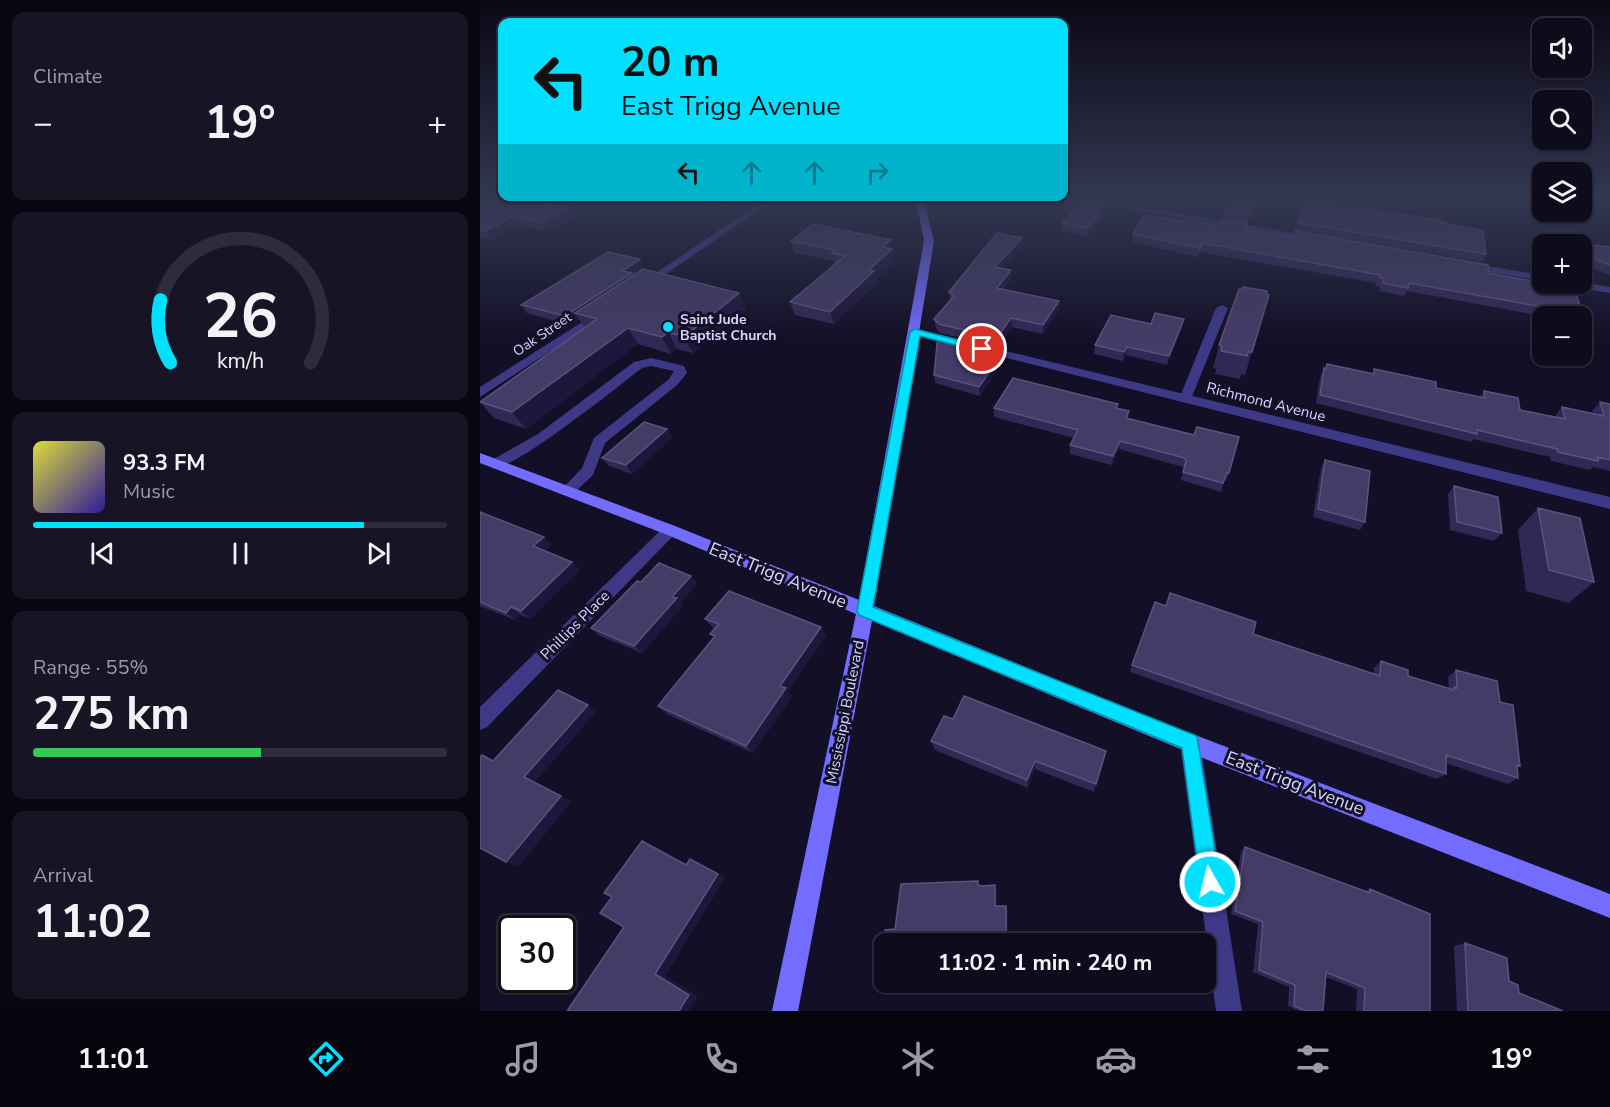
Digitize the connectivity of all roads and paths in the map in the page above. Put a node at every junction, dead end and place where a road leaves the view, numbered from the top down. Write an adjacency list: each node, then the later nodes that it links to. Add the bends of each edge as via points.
1 (699, 247): 6 (street)
2 (929, 247): 10 (main road, Mississippi Boulevard)
3 (1460, 264): 4 (street)
4 (1532, 276)
5 (1592, 287): 7 (street)
6 (635, 290)
7 (1610, 290)
8 (1222, 308): 12 (street)
9 (606, 309): 11 (street, Oak Street)
10 (915, 332): 12 (street, Richmond Avenue); 18 (main road, Mississippi Boulevard)
11 (480, 393)
12 (1185, 399): 16 (street, Richmond Avenue)
13 (480, 458): 14 (main road, East Trigg Avenue)
14 (497, 464): 15 (main road, East Trigg Avenue); 15 (street, via 543,437 638,366 651,362 680,369 673,382 599,441 588,471)
15 (567, 491): 17 (main road, East Trigg Avenue)
16 (1610, 503)
17 (670, 530): 18 (main road, East Trigg Avenue); 19 (street, Phillips Place)
18 (865, 611): 20 (main road, East Trigg Avenue); 22 (main road, Mississippi Boulevard)
19 (480, 720)
20 (1191, 743): 21 (main road, East Trigg Avenue); 23 (street)
21 (1610, 906)
22 (785, 1011)
23 (1229, 1011)

